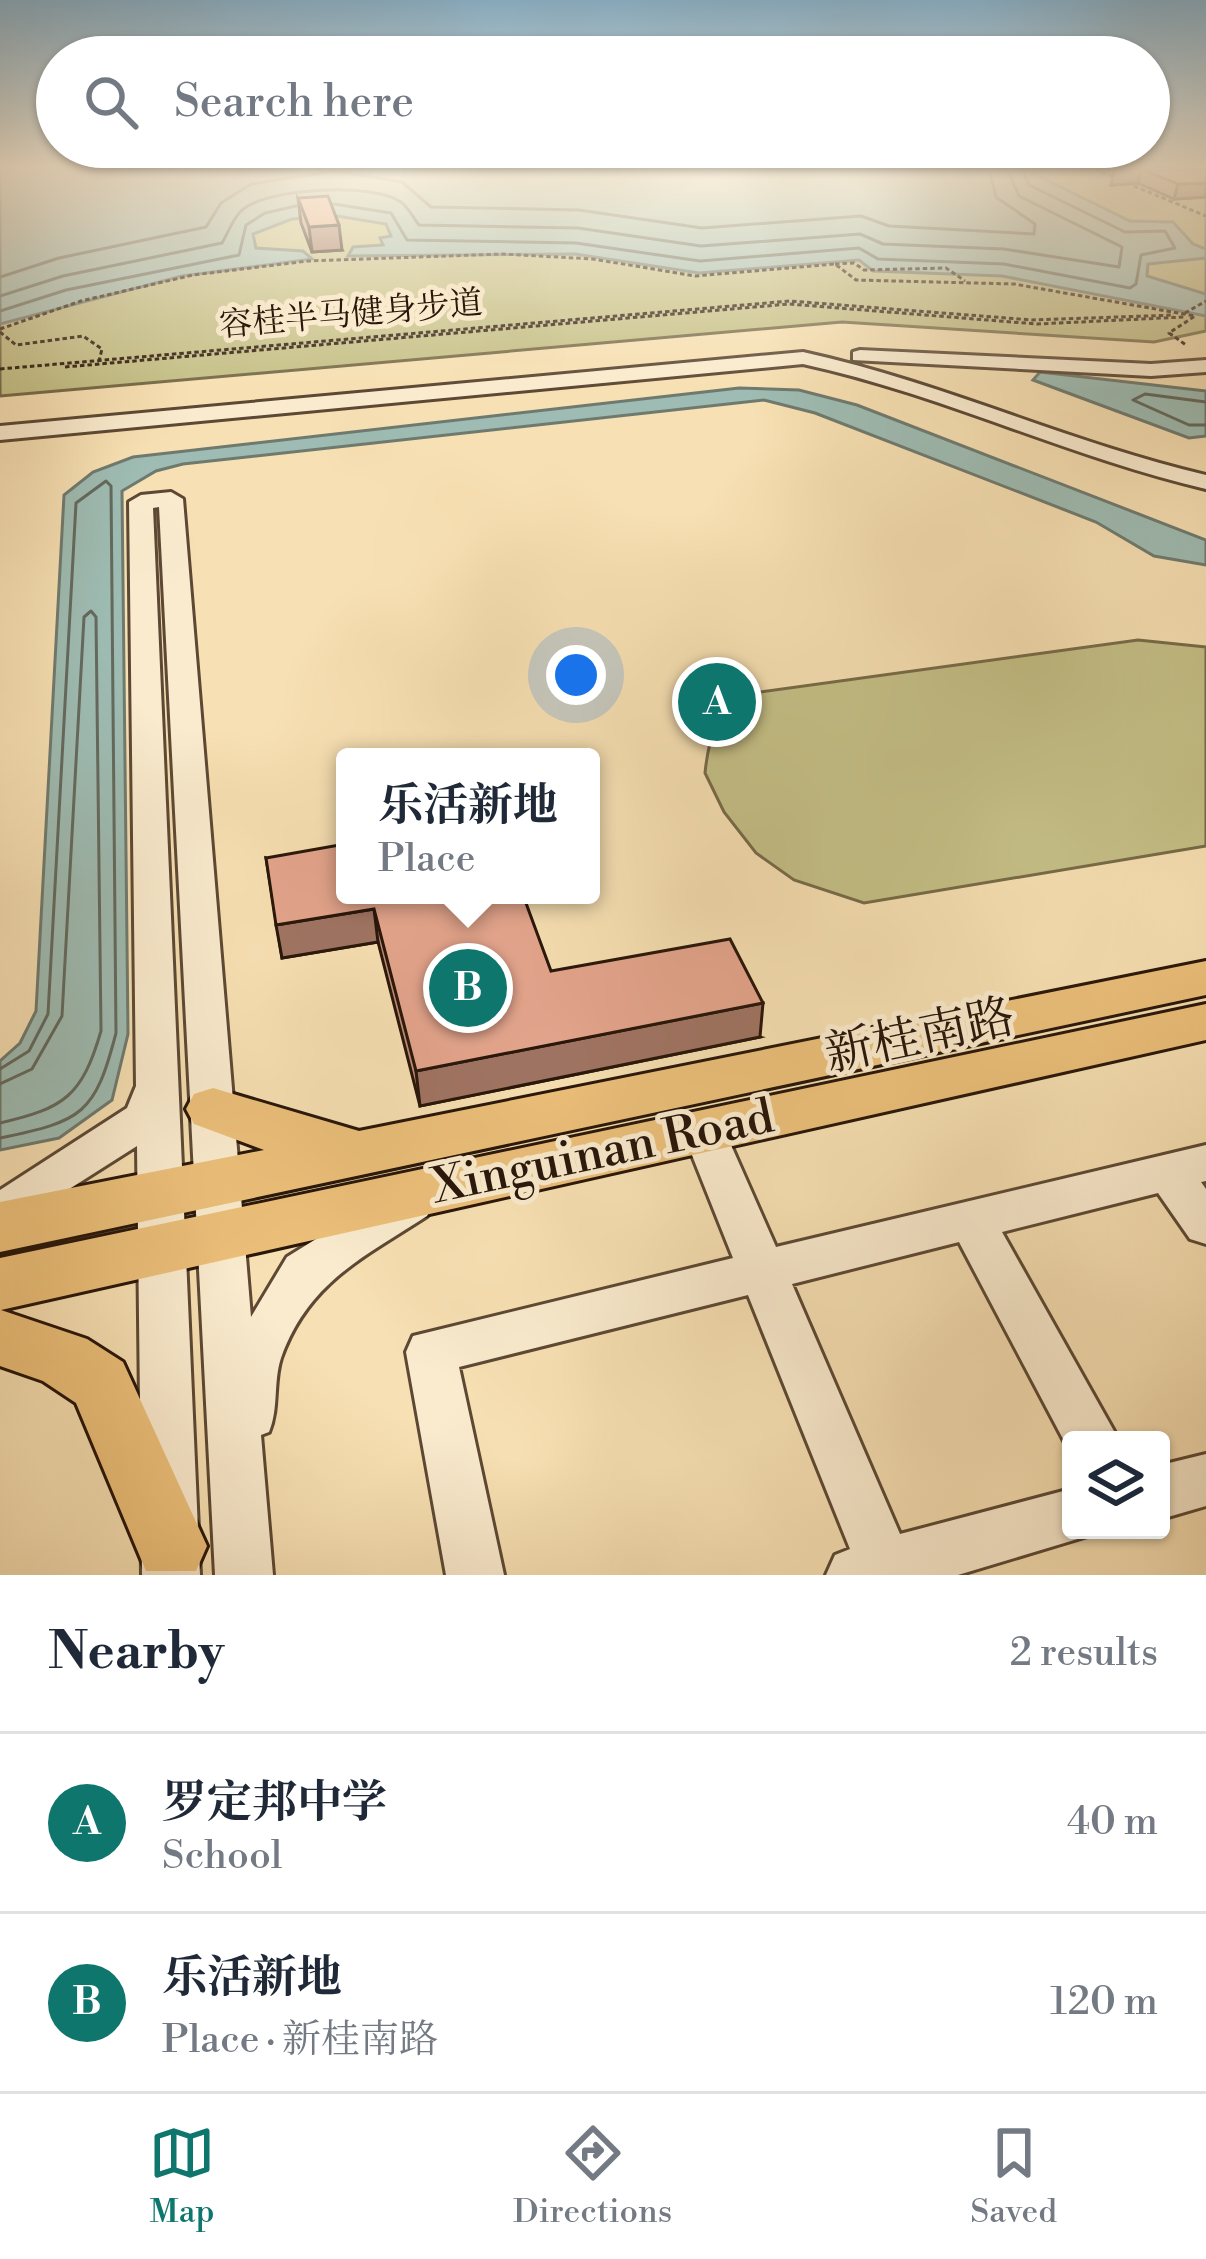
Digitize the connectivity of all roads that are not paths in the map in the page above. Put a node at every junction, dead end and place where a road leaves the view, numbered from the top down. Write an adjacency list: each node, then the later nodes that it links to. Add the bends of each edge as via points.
1 (803, 358): 2 (street); 3 (street); 4 (street, via 873,373 1086,451)
2 (1206, 366)
3 (0, 433)
4 (1206, 482)
5 (1206, 978): 10 (main road, 新桂南路)
6 (1206, 1022): 9 (main road, Xinguinan Road)
7 (157, 1085): 8 (street, via 140,502 171,499); 13 (street, via 144,1119); 15 (street)
8 (213, 1108): 10 (main road, via 288,1136); 12 (street)
9 (704, 1130): 10 (main road, Xinguinan Road); 18 (street)
10 (430, 1165): 12 (main road, Xinguinan Road); 24 (street, via 304,1270 255,1357)
11 (1187, 1168): 14 (street); 16 (street)
12 (220, 1210): 15 (main road, Xinguinan Road); 24 (street)
13 (0, 1214)
14 (971, 1220): 18 (street); 21 (street)
15 (162, 1222): 17 (main road); 19 (main road, Xinguinan Road); 26 (street)
16 (1206, 1225)
17 (0, 1227)
18 (763, 1271): 27 (street); 29 (street, via 431,1352)
19 (0, 1284)
20 (0, 1338): 26 (main road, via 64,1360 100,1383)
21 (1087, 1431)
22 (1206, 1480): 23 (street)
23 (1170, 1490)
24 (240, 1518): 28 (street)
25 (1062, 1519): 27 (street)
26 (171, 1561)
27 (876, 1572)
28 (244, 1575)
29 (475, 1575)

